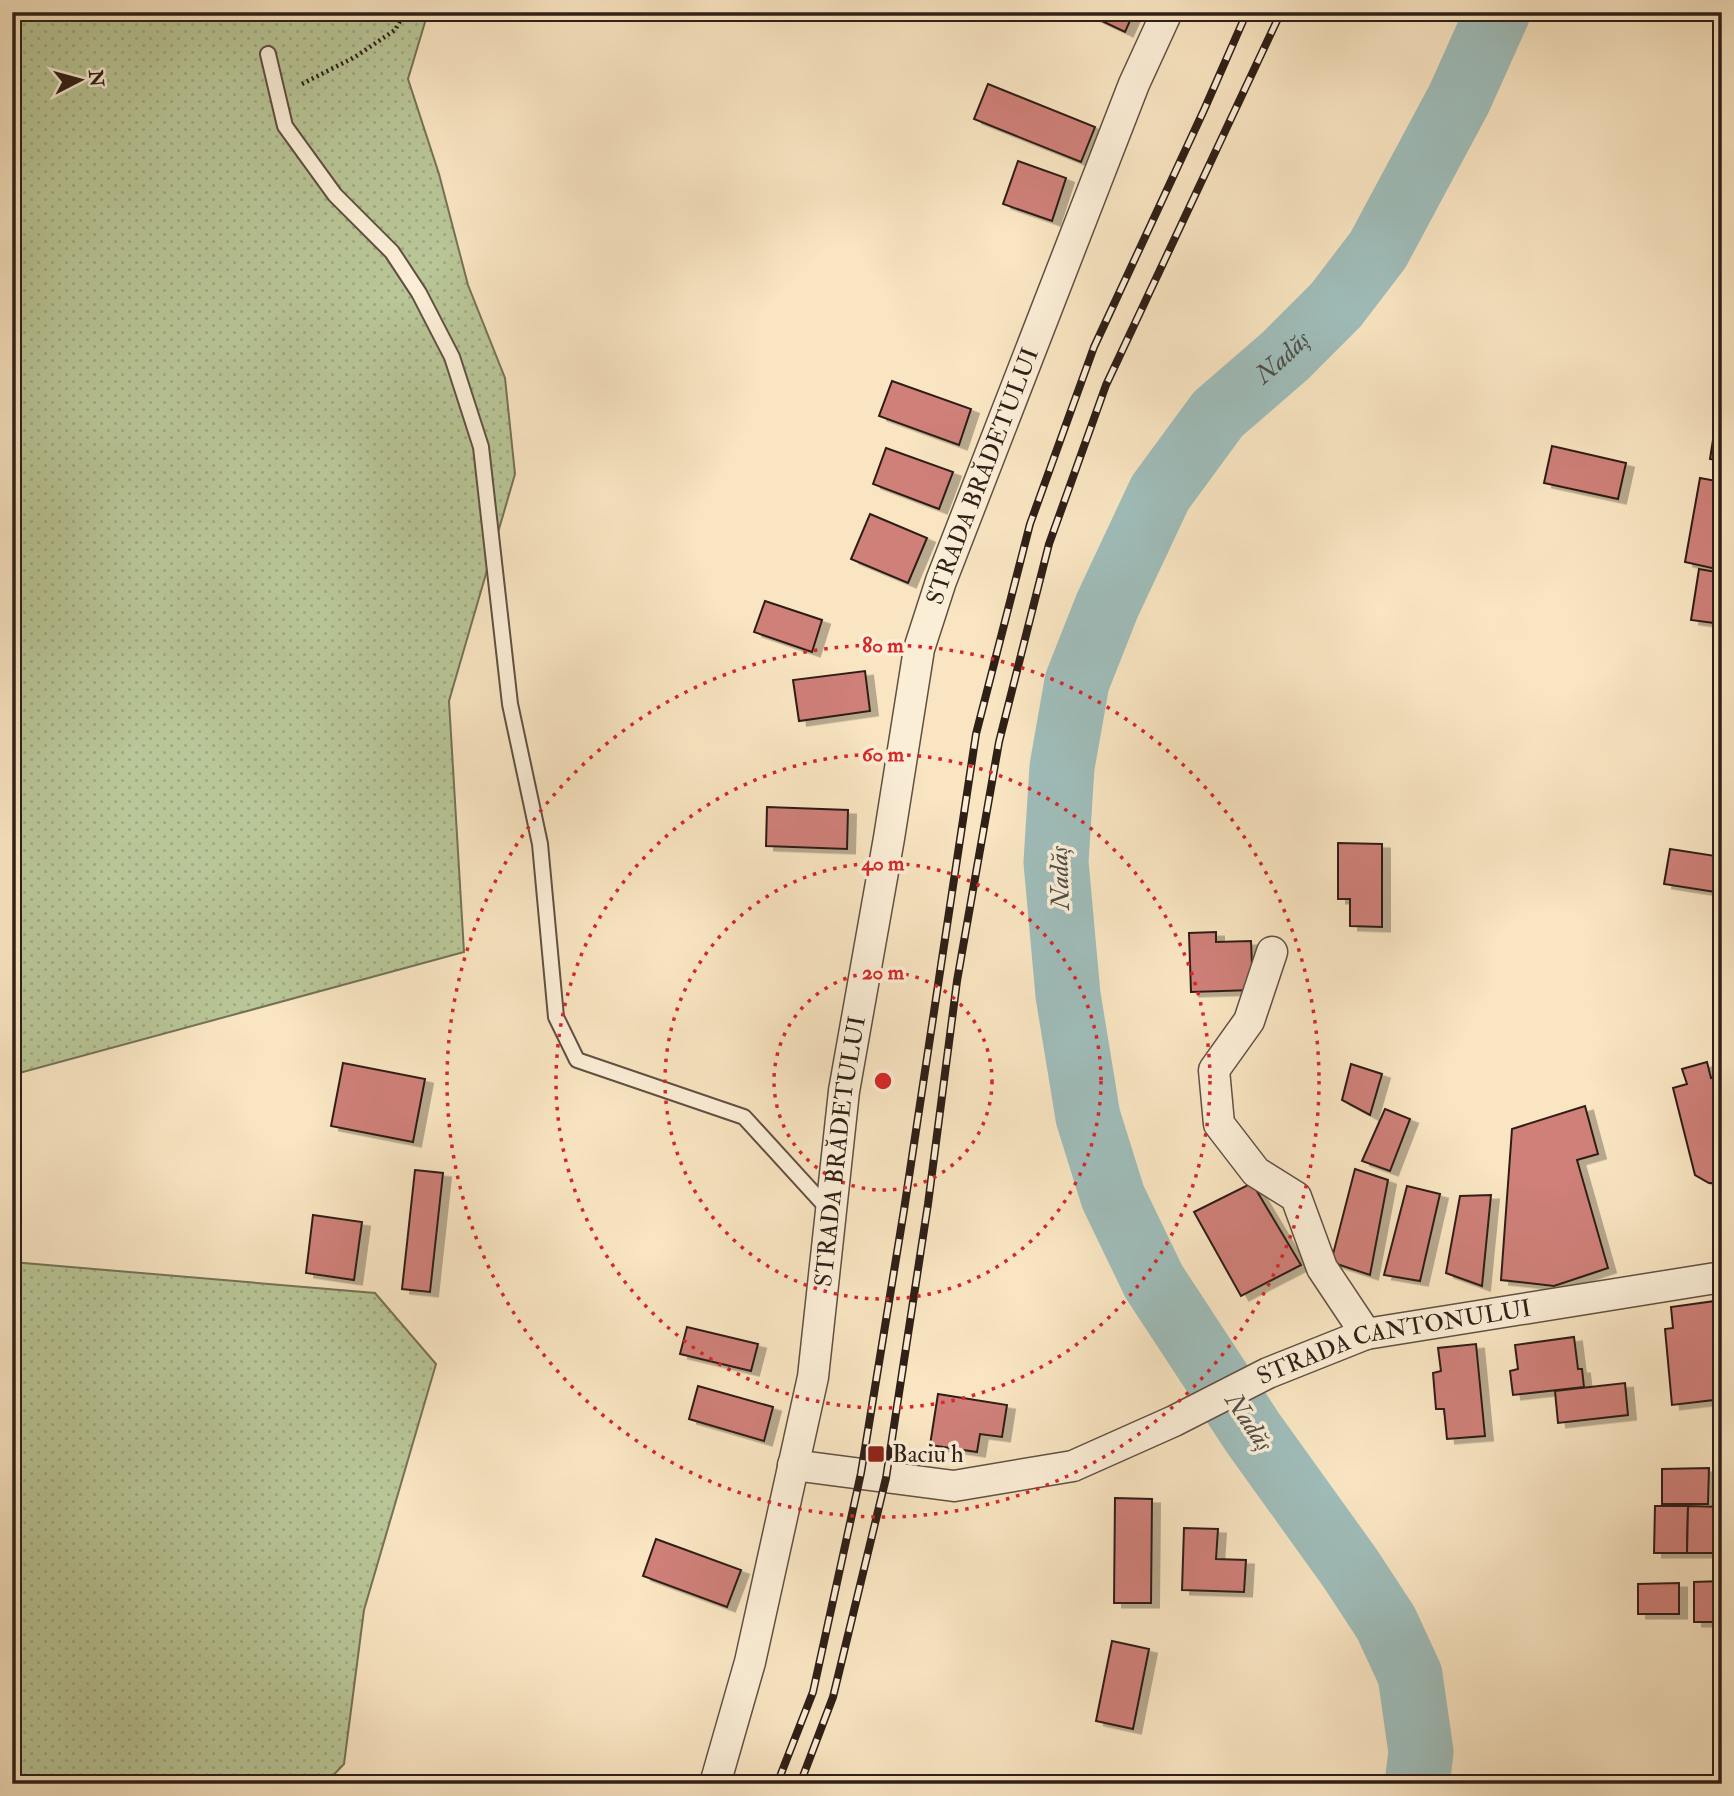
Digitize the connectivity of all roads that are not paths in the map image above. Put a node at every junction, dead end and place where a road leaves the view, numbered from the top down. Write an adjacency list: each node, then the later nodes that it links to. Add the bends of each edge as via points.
1 (1167, 12): 4 (street, STRADA BRĂDETULUI, via 1134,84 941,581 919,649 844,1091)
2 (268, 54): 4 (lane, via 285,126 335,195 392,252 419,293 452,357 481,447 510,704 540,844 556,1017 578,1060 744,1117)
3 (1272, 951): 6 (street, via 1249,1021 1214,1070 1219,1124 1255,1172 1297,1197 1322,1268)
4 (830, 1210): 7 (street, STRADA BRĂDETULUI, via 813,1377)
5 (1722, 1277): 6 (street, STRADA CANTONULUI)
6 (1366, 1334): 7 (street, STRADA CANTONULUI, via 1268,1373 1073,1466 954,1486)
7 (793, 1465): 8 (street, STRADA BRĂDETULUI, via 750,1662)
8 (715, 1784)

